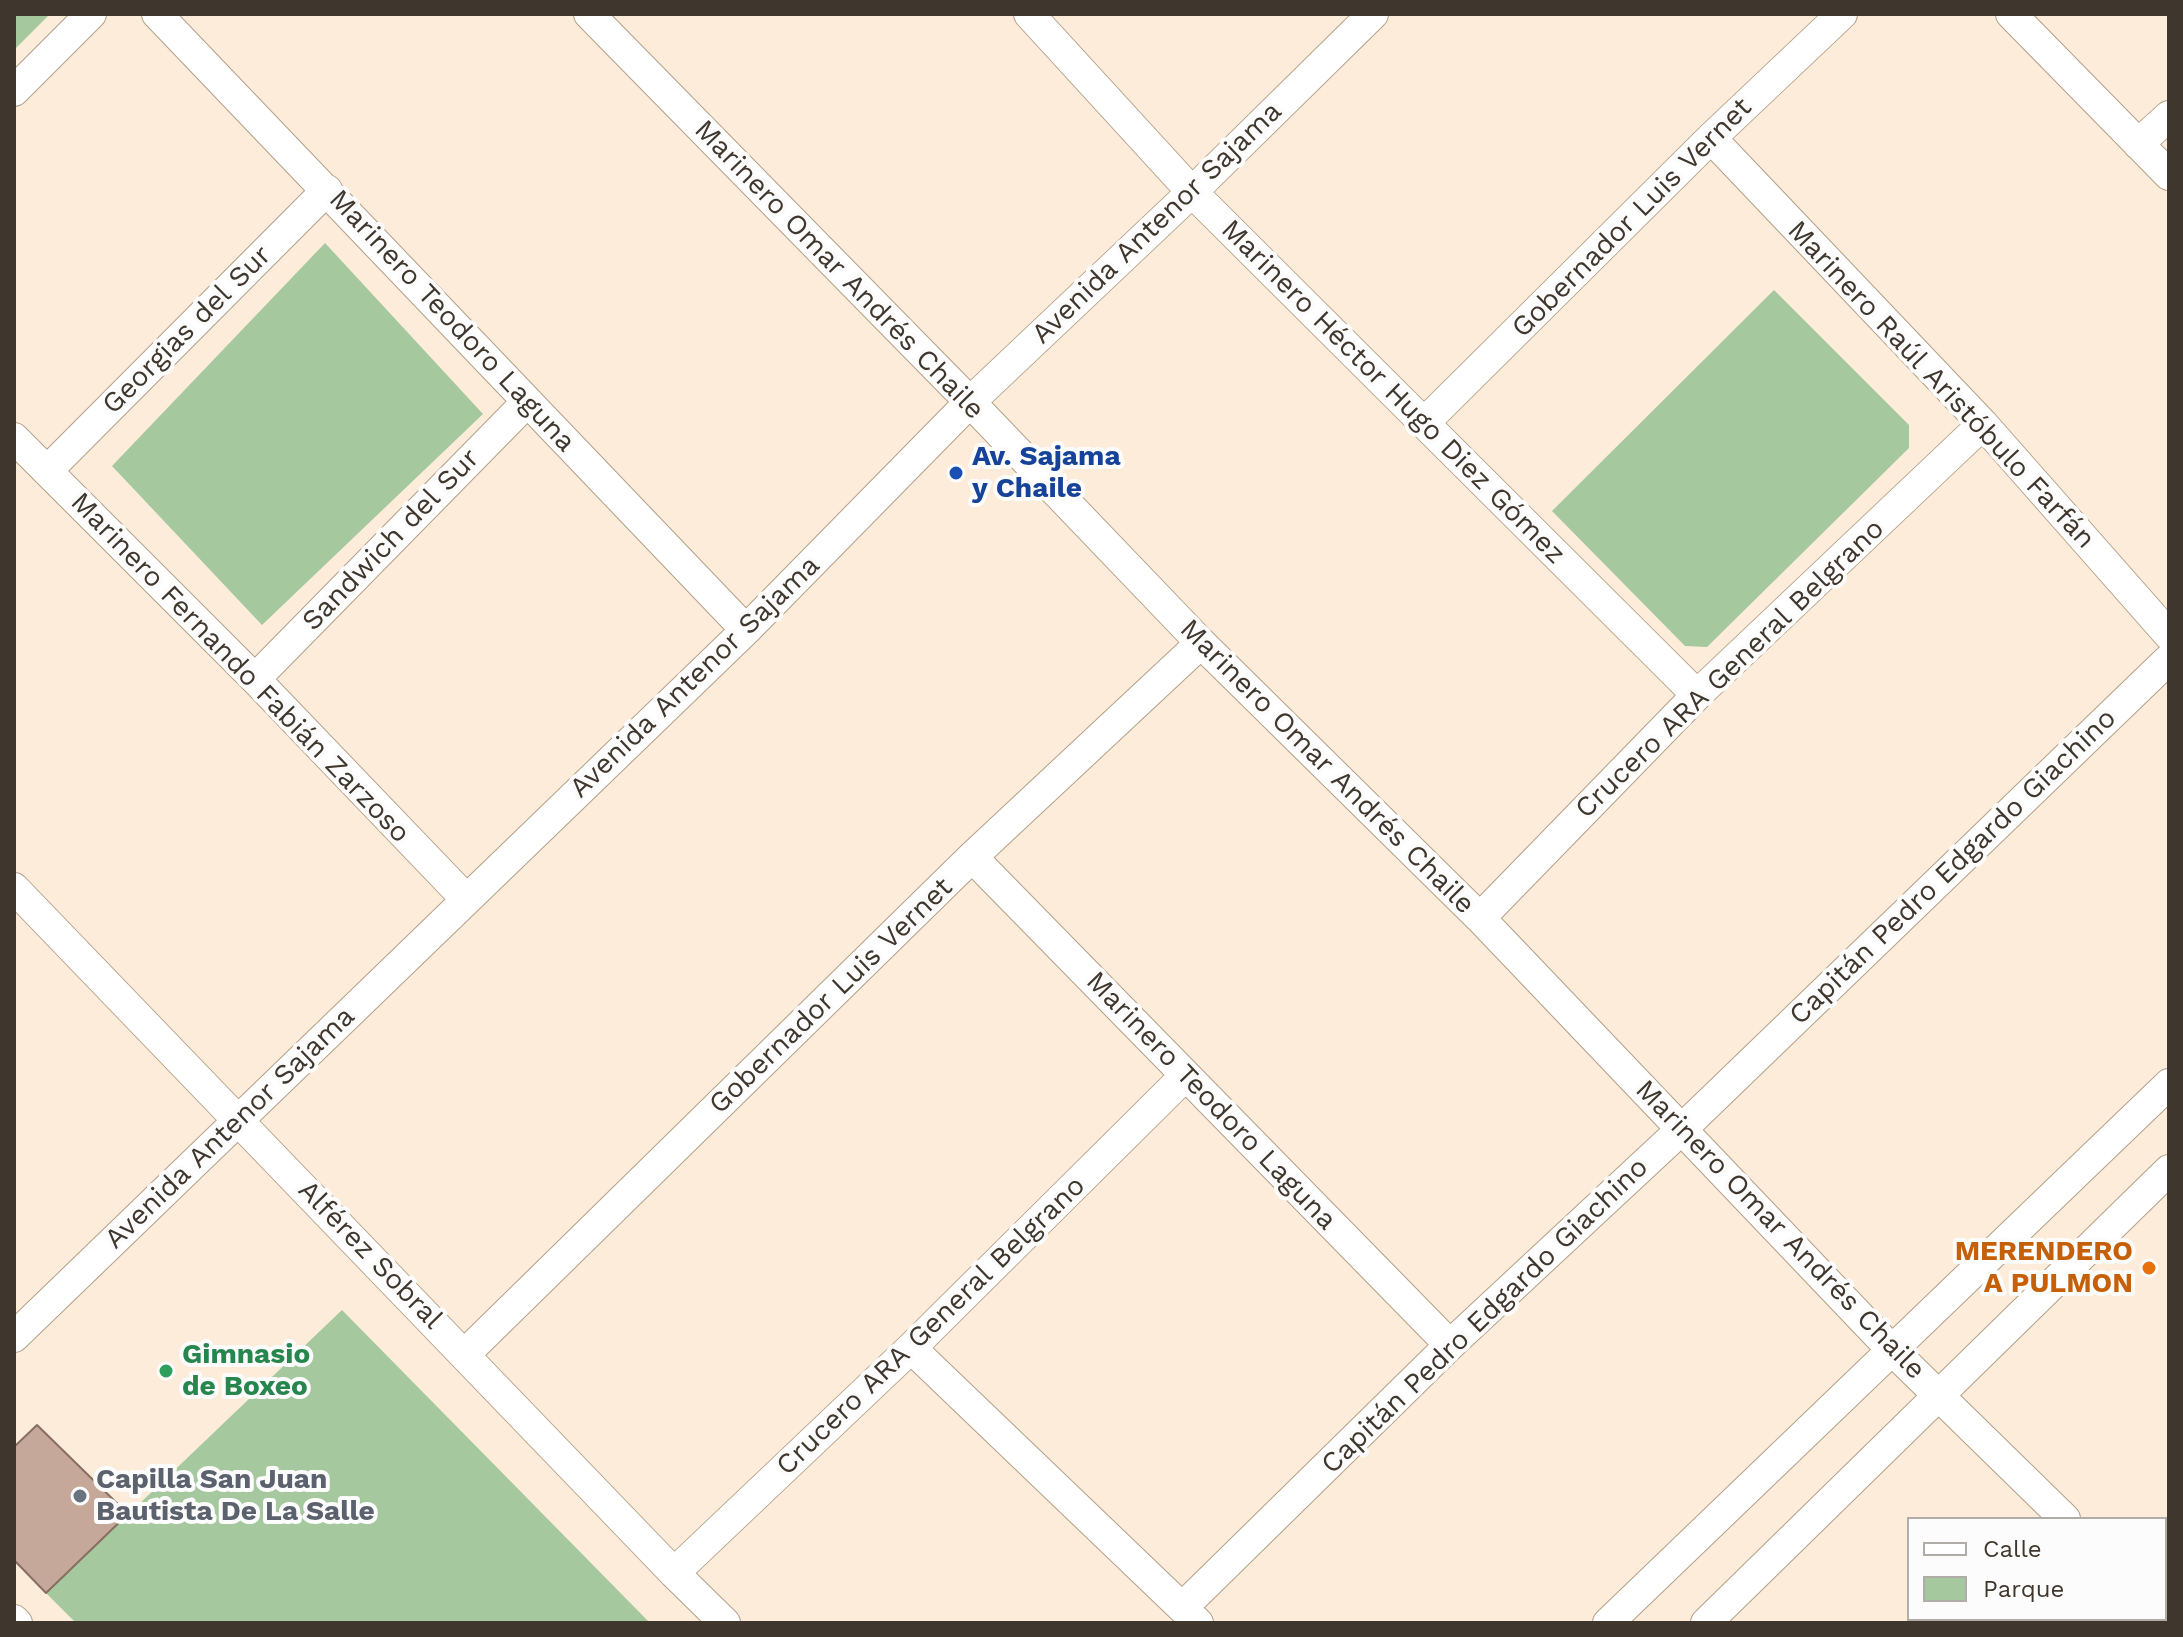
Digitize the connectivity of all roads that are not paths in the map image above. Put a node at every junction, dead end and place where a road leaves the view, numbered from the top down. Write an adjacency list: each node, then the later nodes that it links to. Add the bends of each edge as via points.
1 (91, 14): 8 (street)
2 (157, 14): 13 (street, Marinero Teodoro Laguna)
3 (589, 14): 16 (street, Marinero Omar Andrés Chaile)
4 (1029, 14): 14 (street, Marinero Héctor Hugo Diez Gómez)
5 (1373, 14): 14 (street, Avenida Antenor Sajama)
6 (1842, 14): 10 (street, Gobernador Luis Vernet)
7 (2011, 14): 11 (street)
8 (14, 91)
9 (2169, 116): 11 (street)
10 (1711, 138): 17 (street, Gobernador Luis Vernet); 18 (street, Marinero Raúl Aristóbulo Farfán)
11 (2138, 144): 12 (street)
12 (2169, 175)
13 (327, 190): 15 (street, Marinero Teodoro Laguna); 20 (street, Georgias del Sur)
14 (1192, 192): 16 (street, Avenida Antenor Sajama); 17 (street, Marinero Héctor Hugo Diez Gómez)
15 (527, 402): 21 (street, Marinero Teodoro Laguna); 25 (street, Sandwich del Sur)
16 (970, 402): 21 (street, Avenida Antenor Sajama); 23 (street, Marinero Omar Andrés Chaile)
17 (1424, 423): 26 (street, Marinero Héctor Hugo Diez Gómez)
18 (1983, 424): 22 (street, Marinero Raúl Aristóbulo Farfán); 26 (street, Crucero ARA General Belgrano)
19 (14, 438): 20 (street, Marinero Fernando Fabián Zarzoso)
20 (47, 471): 25 (street, Marinero Fernando Fabián Zarzoso)
21 (746, 630): 29 (street, Avenida Antenor Sajama)
22 (2169, 635)
23 (1201, 643): 27 (street, Gobernador Luis Vernet); 30 (street, Marinero Omar Andrés Chaile)
24 (2169, 659): 34 (street, Capitán Pedro Edgardo Giachino)
25 (255, 679): 29 (street, Marinero Fernando Fabián Zarzoso)
26 (1697, 695): 30 (street, Crucero ARA General Belgrano)
27 (972, 857): 31 (street, Marinero Teodoro Laguna); 40 (street, Gobernador Luis Vernet)
28 (15, 890): 33 (street, Alférez Sobral)
29 (466, 899): 33 (street, Avenida Antenor Sajama)
30 (1480, 918): 34 (street, Marinero Omar Andrés Chaile)
31 (1185, 1076): 37 (street, Marinero Teodoro Laguna); 38 (street, Crucero ARA General Belgrano)
32 (2169, 1084): 39 (street)
33 (240, 1120): 36 (street, Avenida Antenor Sajama); 40 (street, Alférez Sobral)
34 (1682, 1129): 37 (street, Capitán Pedro Edgardo Giachino); 39 (street, Marinero Omar Andrés Chaile)
35 (2169, 1170): 41 (street)
36 (14, 1337)
37 (1450, 1345): 44 (street, Capitán Pedro Edgardo Giachino)
38 (911, 1348): 43 (street, Crucero ARA General Belgrano); 44 (street)
39 (1892, 1350): 41 (street, Marinero Omar Andrés Chaile); 46 (street)
40 (465, 1354): 43 (street, Alférez Sobral)
41 (1939, 1395): 42 (street, Marinero Omar Andrés Chaile); 47 (street)
42 (2063, 1517)
43 (674, 1573): 45 (street, Alférez Sobral)
44 (1191, 1615)
45 (725, 1623)
46 (1608, 1623)
47 (1706, 1623)

